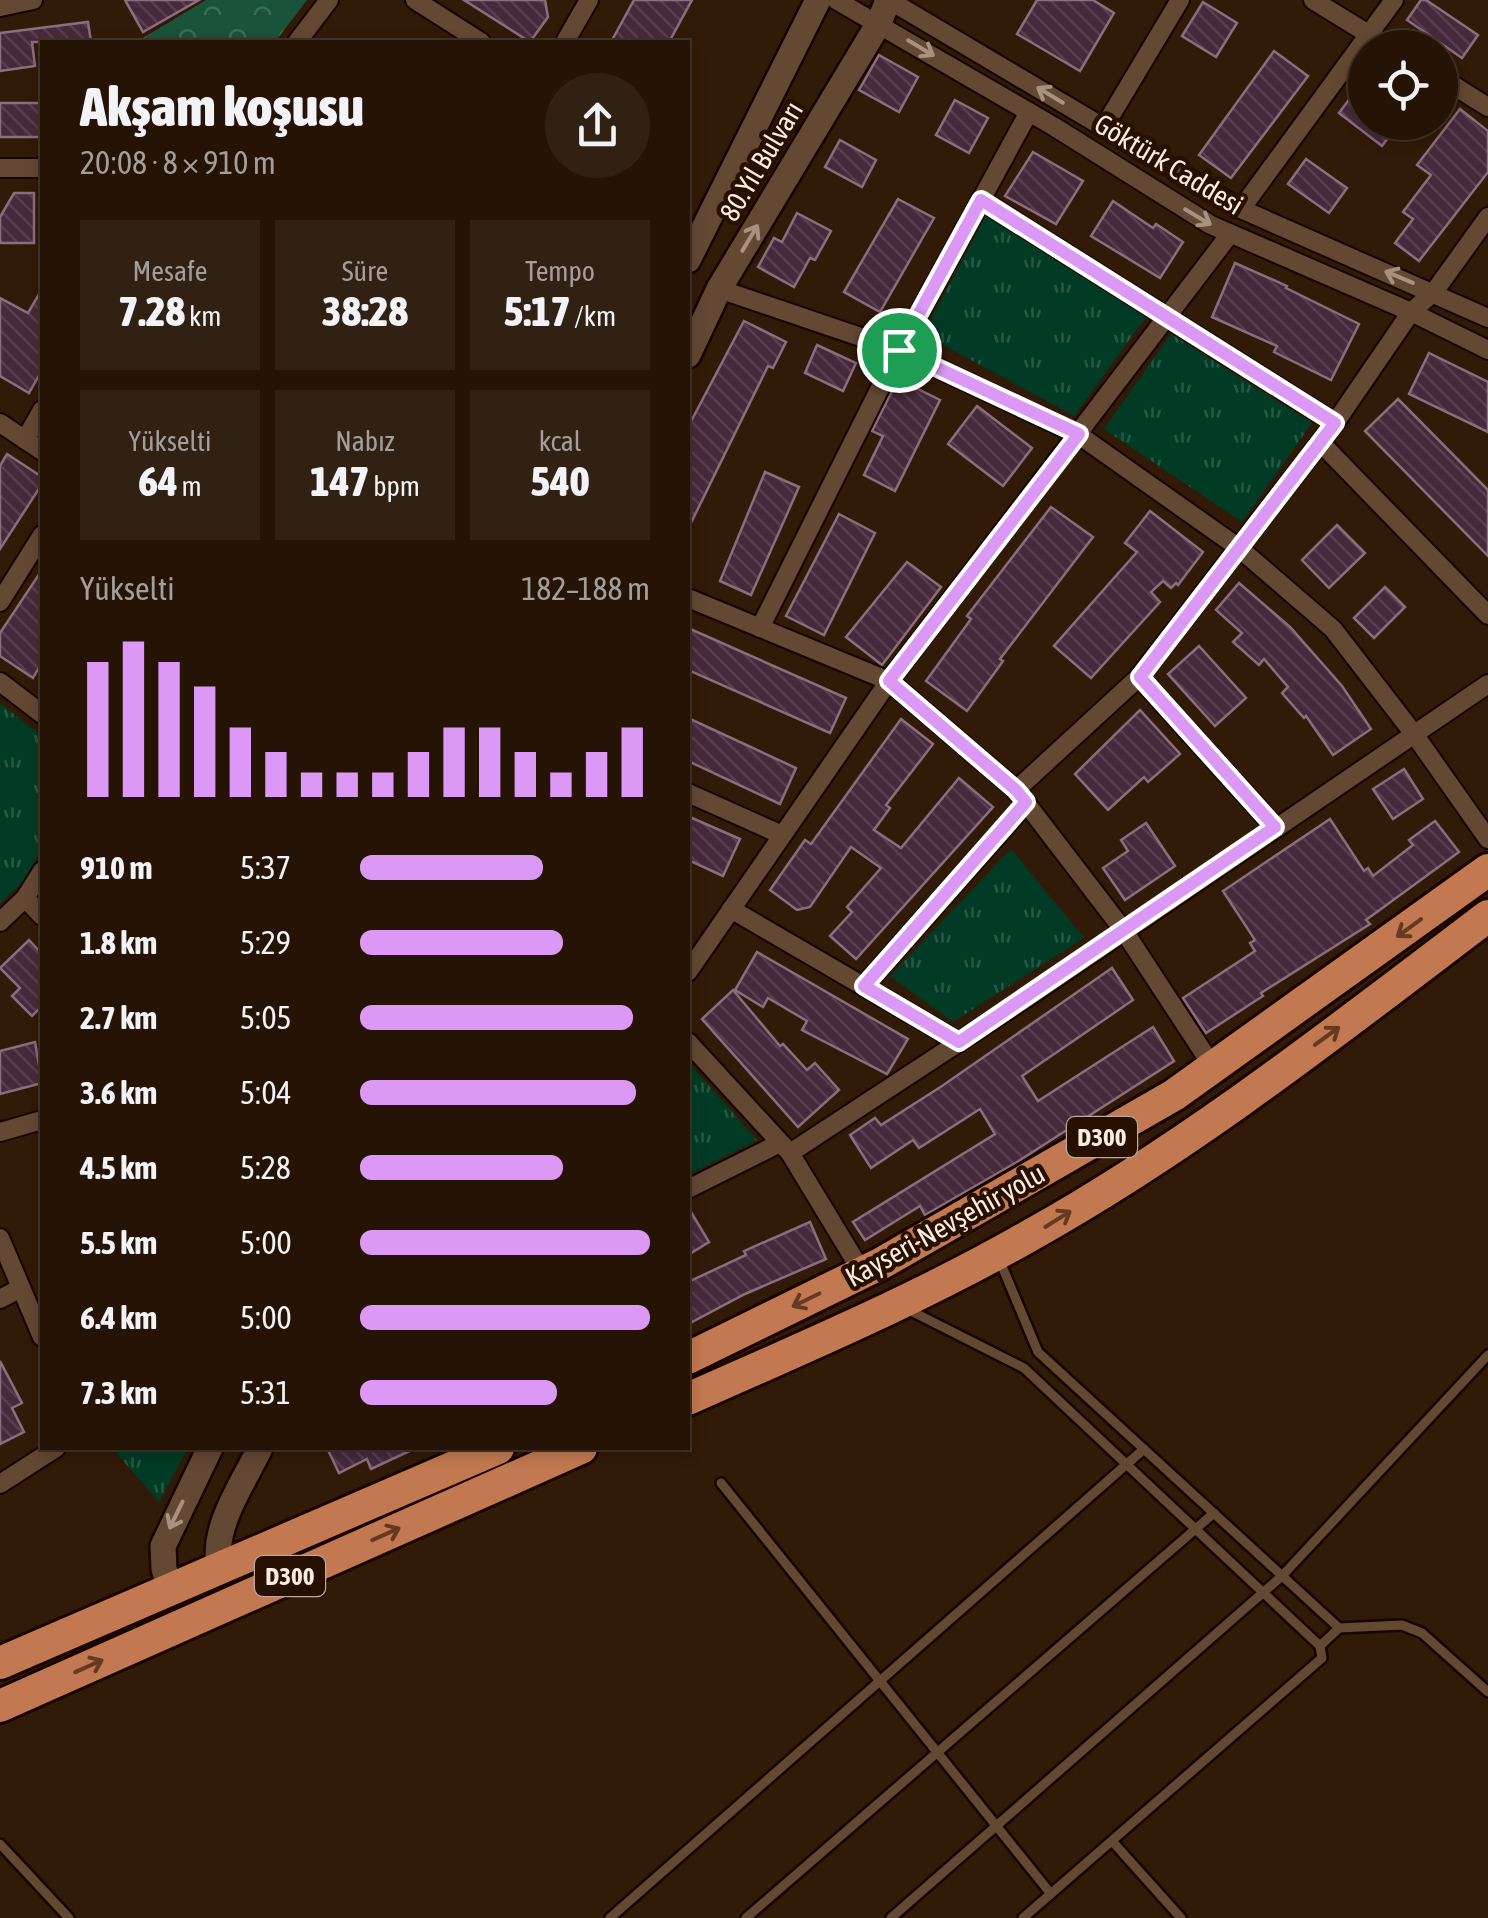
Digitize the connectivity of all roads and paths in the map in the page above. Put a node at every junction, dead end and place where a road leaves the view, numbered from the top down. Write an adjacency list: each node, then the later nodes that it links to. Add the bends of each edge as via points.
1 (33, 0): 10 (street)
2 (329, 0): 14 (street)
3 (414, 0): 15 (street)
4 (589, 0): 16 (street)
5 (818, 0): 28 (street, 80.Yıl Bulvarı)
6 (836, 0): 11 (street, Göktürk Caddesi)
7 (1180, 0): 21 (street)
8 (1313, 0): 12 (street)
9 (1394, 0): 13 (street)
10 (0, 7)
11 (885, 8): 20 (street, Göktürk Caddesi, one-way to 20); 21 (street, Göktürk Caddesi, one-way to 11); 29 (street, 80.Yıl Bulvarı, one-way to 11)
12 (1362, 30)
13 (1371, 30)
14 (299, 40)
15 (478, 40)
16 (566, 40)
17 (1348, 62): 25 (street)
18 (1458, 89): 19 (street)
19 (1488, 107)
20 (1029, 112): 24 (street); 27 (street, Göktürk Caddesi, one-way to 27)
21 (1104, 128): 25 (street, Göktürk Caddesi)
22 (0, 168): 23 (street)
23 (40, 168)
24 (981, 200): 32 (street); 34 (street)
25 (1241, 209): 30 (street, Göktürk Caddesi, one-way to 25)
26 (1488, 217): 30 (street)
27 (1230, 234): 31 (street, Göktürk Caddesi); 32 (street)
28 (690, 256)
29 (719, 288): 34 (street); 36 (street, 80.Yıl Bulvarı)
30 (1434, 292): 31 (street); 33 (street, Göktürk Caddesi)
31 (1411, 312): 35 (street, Göktürk Caddesi); 39 (street)
32 (1166, 318): 39 (street); 40 (street)
33 (1488, 318)
34 (899, 350): 40 (street); 49 (street)
35 (1488, 350)
36 (690, 351)
37 (40, 414): 41 (street)
38 (0, 423): 41 (street)
39 (1335, 423): 42 (street)
40 (1079, 434): 45 (street); 51 (street)
41 (26, 440): 43 (street)
42 (1320, 442): 45 (street); 48 (street)
43 (40, 450)
44 (40, 538): 47 (street)
45 (1239, 548): 50 (street); 55 (street, via 1333,629)
46 (690, 599): 49 (street)
47 (0, 602)
48 (1488, 615)
49 (760, 628): 51 (street)
50 (1140, 677): 57 (street); 58 (street)
51 (889, 681): 57 (street); 59 (street)
52 (0, 682): 54 (street)
53 (1488, 684): 55 (street)
54 (40, 712)
55 (1414, 734): 58 (street); 60 (street)
56 (690, 794): 59 (street)
57 (1021, 796): 68 (street); 70 (street)
58 (1275, 827): 68 (street)
59 (782, 836): 64 (street)
60 (1488, 840)
61 (1488, 870): 73 (highway, Kayseri-Nevşehir yolu / D300, one-way to 73)
62 (40, 874): 63 (street)
63 (25, 898): 65 (street); 67 (street)
64 (731, 908): 69 (street); 70 (street)
65 (40, 914)
66 (1488, 916): 79 (highway, Kayseri-Nevşehir yolu / D300, one-way to 66, via 1194,1134)
67 (0, 922)
68 (1124, 931): 71 (street); 73 (street)
69 (690, 969)
70 (864, 986): 71 (street)
71 (959, 1042): 76 (street)
72 (690, 1044): 76 (street)
73 (1213, 1068): 80 (highway, Kayseri-Nevşehir yolu / D300)
74 (40, 1121): 75 (street)
75 (0, 1132)
76 (785, 1148): 77 (street); 80 (street)
77 (690, 1188)
78 (0, 1238): 81 (street)
79 (997, 1254): 83 (highway, Kayseri-Nevşehir yolu / D300); 88 (lane, via 1038,1352)
80 (862, 1272): 86 (highway, Kayseri-Nevşehir yolu / D300, one-way to 86)
81 (22, 1288): 82 (street); 84 (street)
82 (0, 1299)
83 (898, 1304): 87 (highway, Kayseri-Nevşehir yolu / D300); 94 (lane, via 1024,1368)
84 (40, 1331)
85 (1488, 1355): 100 (lane)
86 (690, 1357)
87 (690, 1399)
88 (1144, 1449): 94 (lane); 97 (lane)
89 (53, 1450): 96 (street)
90 (209, 1450): 101 (street, one-way to 101, via 163,1546)
91 (259, 1450): 99 (street, via 222,1529)
92 (493, 1450): 99 (highway, D300)
93 (576, 1450): 103 (highway, D300, one-way to 93)
94 (1128, 1466): 98 (lane); 108 (lane)
95 (721, 1483): 108 (lane)
96 (0, 1484)
97 (1214, 1514): 98 (lane); 100 (lane)
98 (1196, 1529): 102 (lane); 111 (lane)
99 (219, 1566): 101 (highway, D300); 103 (highway)
100 (1282, 1576): 102 (lane); 105 (lane)
101 (170, 1587): 104 (highway); 107 (highway, D300)
102 (1263, 1592): 106 (lane); 112 (lane)
103 (234, 1601): 104 (highway, D300)
104 (184, 1622): 110 (highway, D300, one-way to 104)
105 (1339, 1628): 106 (lane); 109 (lane, via 1402,1625 1422,1633)
106 (1320, 1646): 113 (lane, via 1322,1658)
107 (0, 1663)
108 (880, 1682): 111 (lane); 117 (lane)
109 (1488, 1692)
110 (0, 1706)
111 (938, 1752): 112 (lane); 118 (lane)
112 (996, 1826): 115 (lane); 119 (lane)
113 (1112, 1841): 115 (lane); 121 (lane)
114 (0, 1844): 116 (lane)
115 (1051, 1894): 120 (lane)
116 (70, 1918)
117 (610, 1918)
118 (746, 1918)
119 (891, 1918)
120 (1024, 1918)
121 (1181, 1918)

